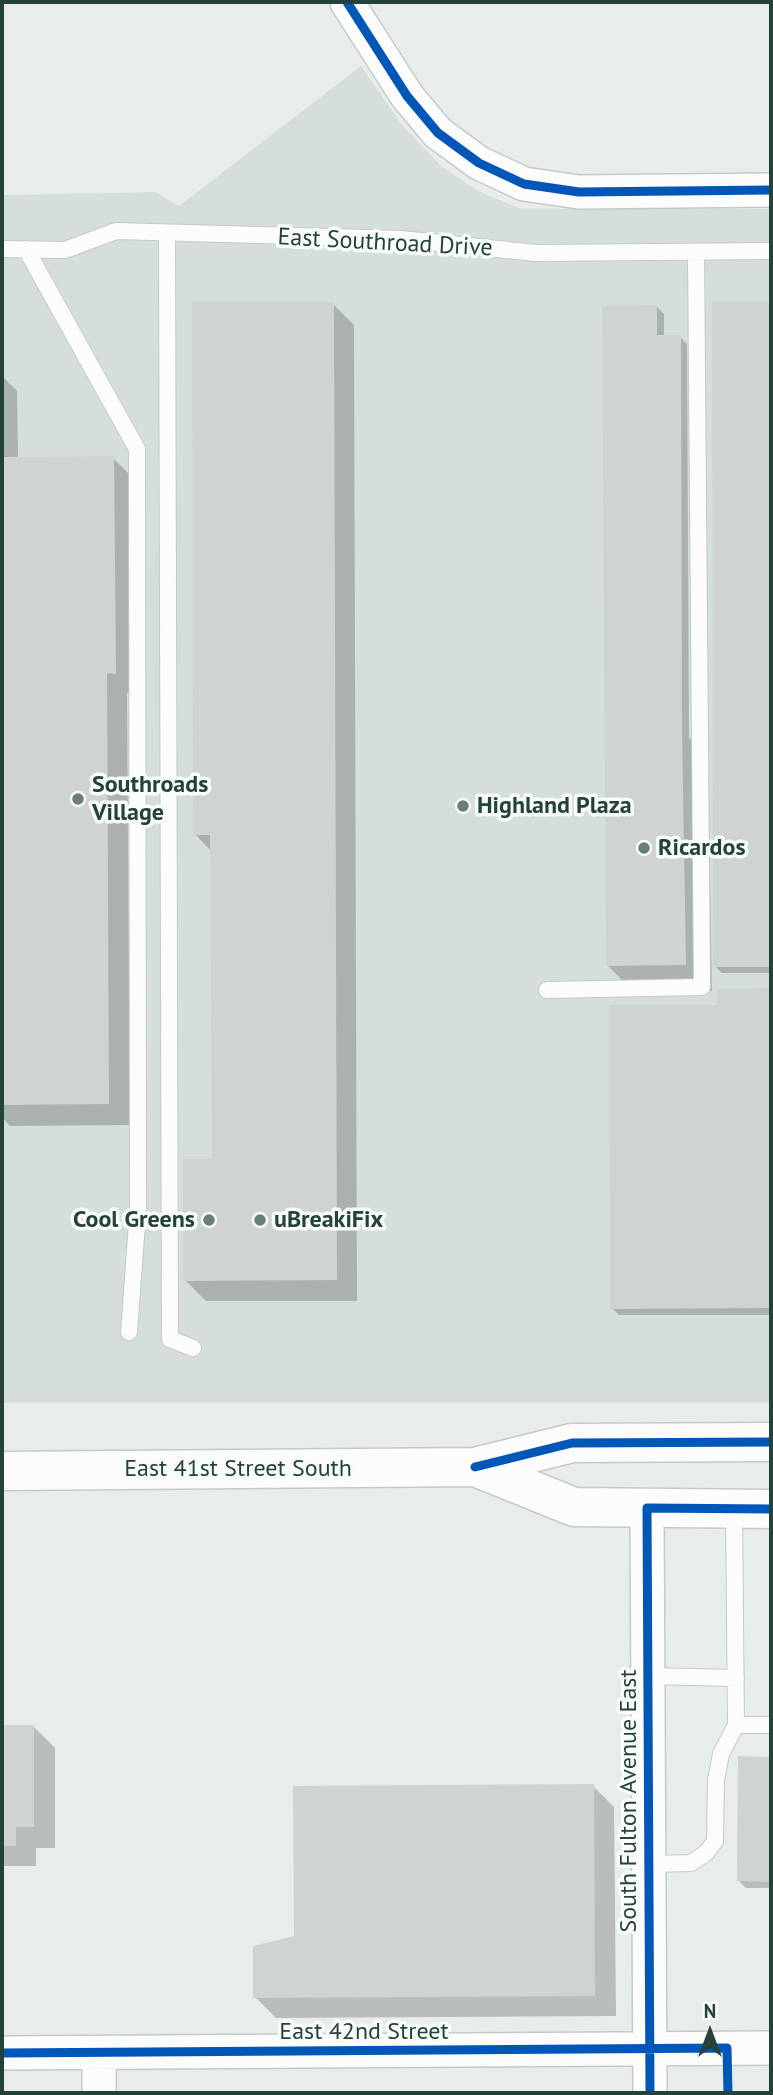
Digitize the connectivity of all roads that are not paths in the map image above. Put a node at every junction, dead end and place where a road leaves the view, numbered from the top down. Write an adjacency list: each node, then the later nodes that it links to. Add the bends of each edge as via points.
1 (346, 2): 2 (street, via 407,96 438,134 479,163 524,184 579,192)
2 (771, 190)
3 (167, 233): 5 (lane, East Southroad Drive, via 116,231 65,250); 7 (lane, East Southroad Drive, via 401,239 536,253); 10 (lane, via 170,1339)
4 (2, 249): 5 (lane, East Southroad Drive)
5 (26, 249): 9 (lane, via 137,449 138,1210)
6 (771, 251): 7 (lane, East Southroad Drive)
7 (696, 252): 8 (lane, via 702,987)
8 (547, 990)
9 (129, 1332)
10 (192, 1348)
11 (771, 1441): 12 (main road, East 41st Street South, via 572,1443)
12 (475, 1467): 13 (main road, East 41st Street South); 14 (main road, East 41st Street South, via 574,1507)
13 (2, 1471)
14 (647, 1508): 15 (main road, East 41st Street South); 16 (street, South Fulton Avenue East)
15 (753, 1509): 17 (lane)
16 (648, 1676): 17 (lane); 20 (street, South Fulton Avenue East)
17 (736, 1678): 19 (lane)
18 (771, 1725): 19 (lane)
19 (736, 1726): 20 (lane, via 721,1754 716,1780 715,1841 691,1863)
20 (649, 1864): 22 (street, South Fulton Avenue East)
21 (771, 2048): 22 (street, East 42nd Street)
22 (650, 2049): 24 (street, East 42nd Street); 26 (street, South Fulton Avenue East)
23 (2, 2053): 24 (street, East 42nd Street)
24 (99, 2053): 25 (street)
25 (99, 2093)
26 (650, 2093)

